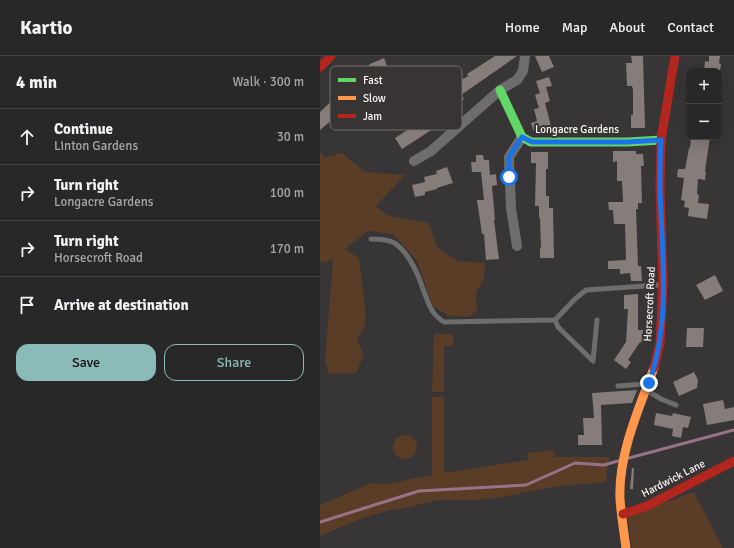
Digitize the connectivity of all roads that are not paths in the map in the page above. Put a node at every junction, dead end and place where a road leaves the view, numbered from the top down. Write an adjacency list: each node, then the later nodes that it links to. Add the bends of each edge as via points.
1 (330, 56): 4 (street)
2 (525, 56): 5 (street, via 523,71 517,80)
3 (676, 56): 9 (street, Horsecroft Road)
4 (320, 67)
5 (500, 90): 6 (street); 8 (street, Longacre Gardens)
6 (462, 122)
7 (454, 130): 10 (street, via 431,151)
8 (522, 137): 9 (street, Longacre Gardens, via 532,142); 12 (street, via 509,157 511,208)
9 (661, 140): 13 (street, Horsecroft Road)
10 (414, 161)
11 (371, 239): 14 (lane, via 395,244 405,254 420,280 435,316 444,322)
12 (517, 246)
13 (663, 284): 14 (lane, via 586,290); 17 (street, Horsecroft Road, via 660,343)
14 (555, 320): 15 (lane, via 558,327 593,361)
15 (597, 320)
16 (618, 386): 17 (lane)
17 (648, 387): 18 (lane, via 661,399); 20 (street, Horsecroft Road, via 623,462 620,498)
18 (676, 405)
19 (734, 461): 20 (street, Hardwick Lane, via 648,506)
20 (623, 514): 21 (street, Horsecroft Road)
21 (626, 548)

